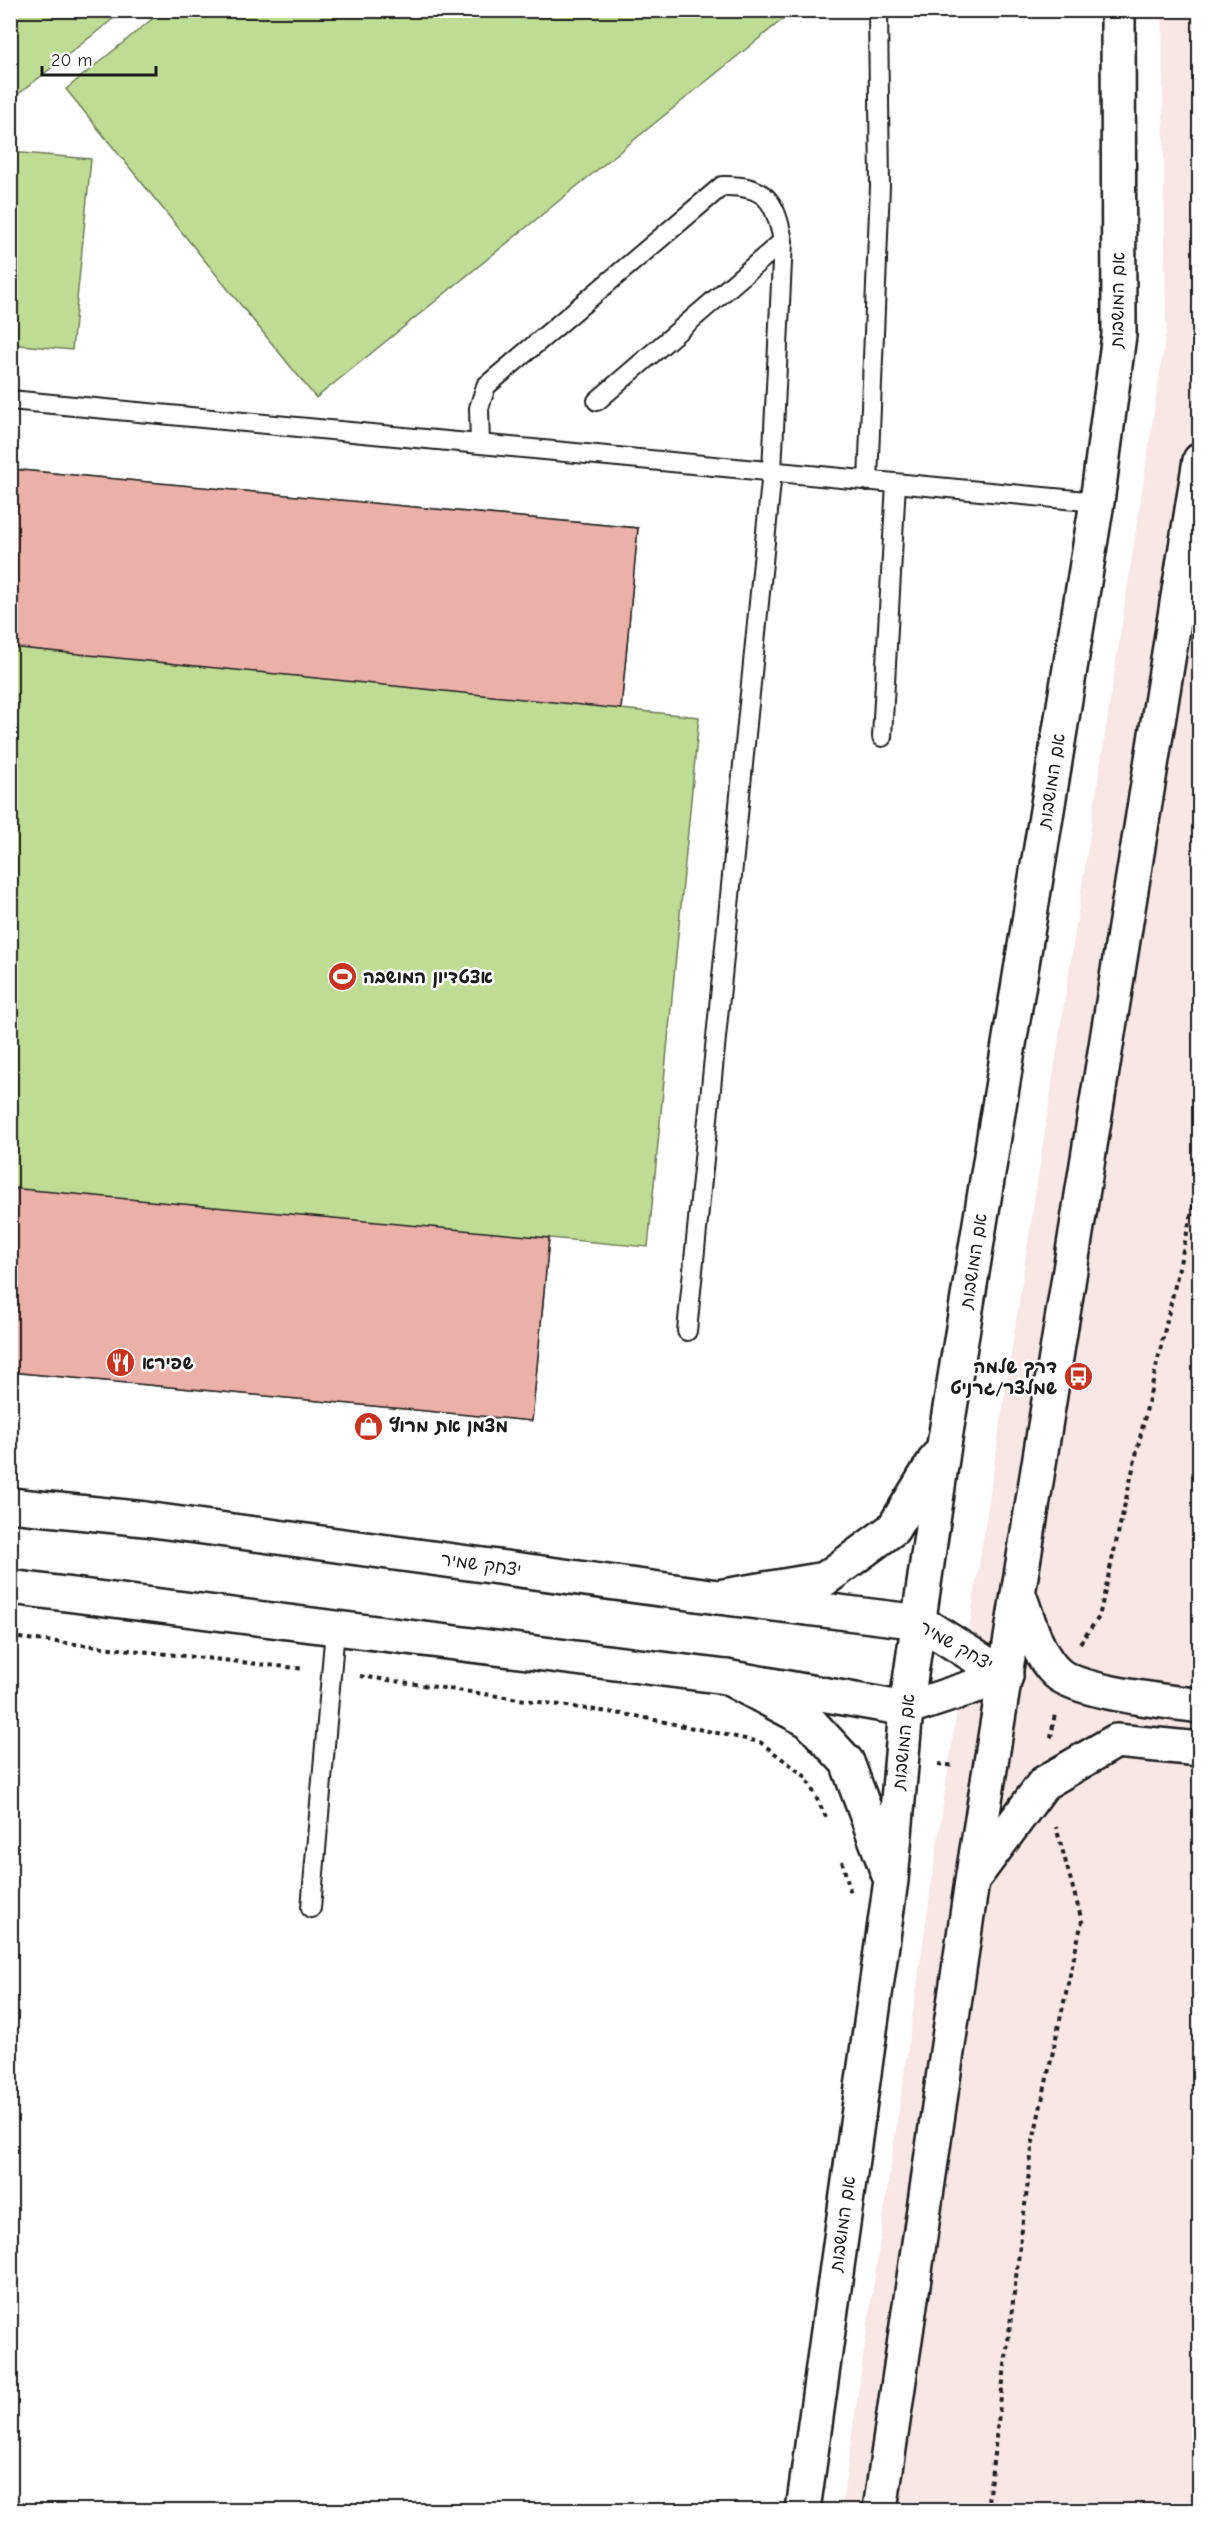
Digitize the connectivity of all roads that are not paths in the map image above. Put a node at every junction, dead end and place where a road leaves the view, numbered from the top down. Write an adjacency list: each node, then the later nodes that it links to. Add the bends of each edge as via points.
1 (878, 10): 9 (lane, via 880,186)
2 (1118, 10): 11 (main road, אם המושבות, via 1119,335)
3 (783, 241): 5 (lane); 6 (lane, via 778,215 765,194 744,185 722,186 486,386 479,408); 8 (lane)
4 (10, 400): 6 (lane)
5 (597, 401)
6 (480, 444): 8 (lane)
7 (1200, 460): 17 (main road)
8 (772, 471): 9 (lane); 13 (lane)
9 (868, 480): 10 (lane)
10 (896, 483): 11 (lane); 12 (lane)
11 (1097, 502): 14 (main road, אם המושבות)
12 (882, 736)
13 (687, 1330)
14 (945, 1445): 18 (main road, via 893,1529 825,1579); 19 (main road, אם המושבות)
15 (10, 1504): 18 (main road, יצחק שמיר)
16 (10, 1587): 20 (main road, יצחק שמיר)
17 (1018, 1593): 21 (main road); 23 (main road, via 1041,1652 1058,1674 1091,1688)
18 (718, 1597): 19 (main road, יצחק שמיר)
19 (920, 1622): 21 (main road, יצחק שמיר); 24 (main road, אם המושבות)
20 (335, 1629): 22 (main road, יצחק שמיר); 28 (lane)
21 (1006, 1676): 24 (main road, יצחק שמיר); 27 (main road)
22 (726, 1677): 24 (main road, יצחק שמיר); 26 (main road, via 808,1721 847,1762)
23 (1200, 1706)
24 (906, 1709): 26 (main road, אם המושבות)
25 (1200, 1749): 27 (main road, via 1116,1741 1044,1783)
26 (891, 1880): 29 (main road, אם המושבות)
27 (972, 1881): 30 (main road)
28 (310, 1908)
29 (803, 2511)
30 (880, 2511)

